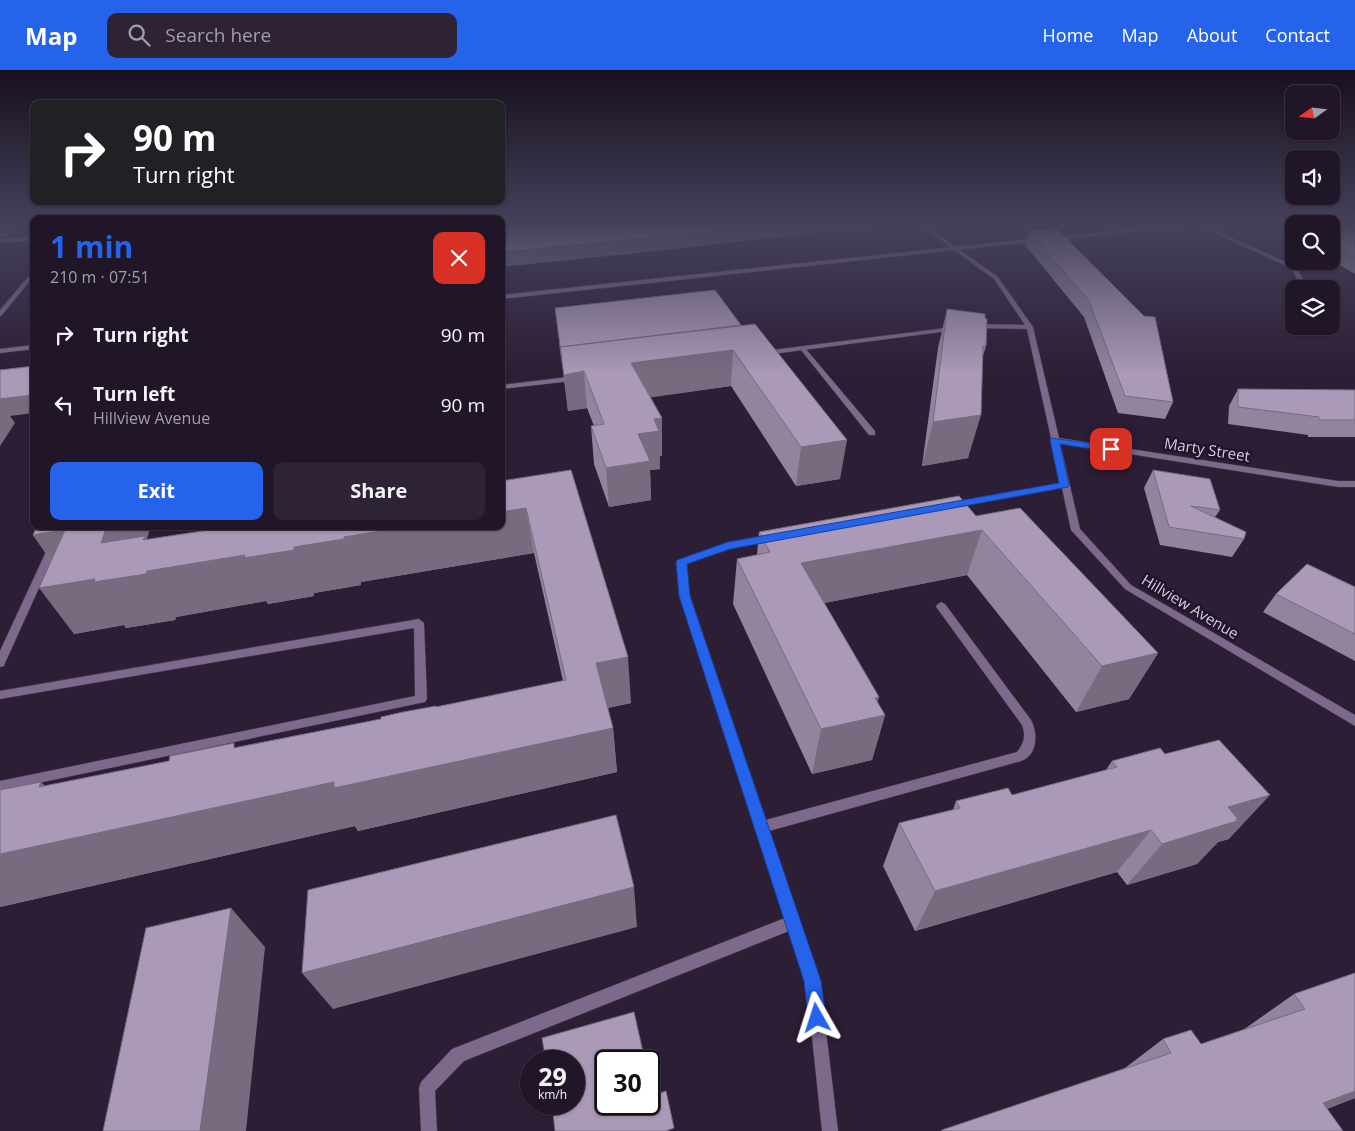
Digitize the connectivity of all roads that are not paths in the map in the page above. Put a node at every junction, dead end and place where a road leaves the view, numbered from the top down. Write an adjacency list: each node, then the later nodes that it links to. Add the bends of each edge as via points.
1 (713, 275): 4 (street)
2 (991, 275): 6 (street, Hillview Avenue)
3 (30, 277): 5 (street)
4 (505, 297)
5 (0, 314)
6 (1030, 327): 8 (street, via 983,325); 14 (street, Hillview Avenue)
7 (30, 347): 9 (street)
8 (803, 348): 10 (street); 13 (street)
9 (0, 351)
10 (754, 355)
11 (586, 376): 12 (street)
12 (505, 386)
13 (872, 433)
14 (1054, 440): 15 (street, Marty Street); 16 (street, Hillview Avenue)
15 (1355, 484)
16 (1064, 485): 17 (street); 23 (street, Hillview Avenue, via 1076,530 1128,587)
17 (939, 507)
18 (61, 530): 21 (street)
19 (785, 535): 25 (street, via 728,546 681,562 685,596)
20 (941, 606): 25 (street, via 1027,723 1030,742 1026,750 1021,756)
21 (0, 663)
22 (0, 696): 24 (street, via 419,623 422,699)
23 (1355, 721)
24 (0, 786)
25 (762, 827): 26 (street)
26 (793, 922): 27 (street, via 458,1055 427,1088); 28 (street, via 813,981)
27 (429, 1131)
28 (830, 1131)

